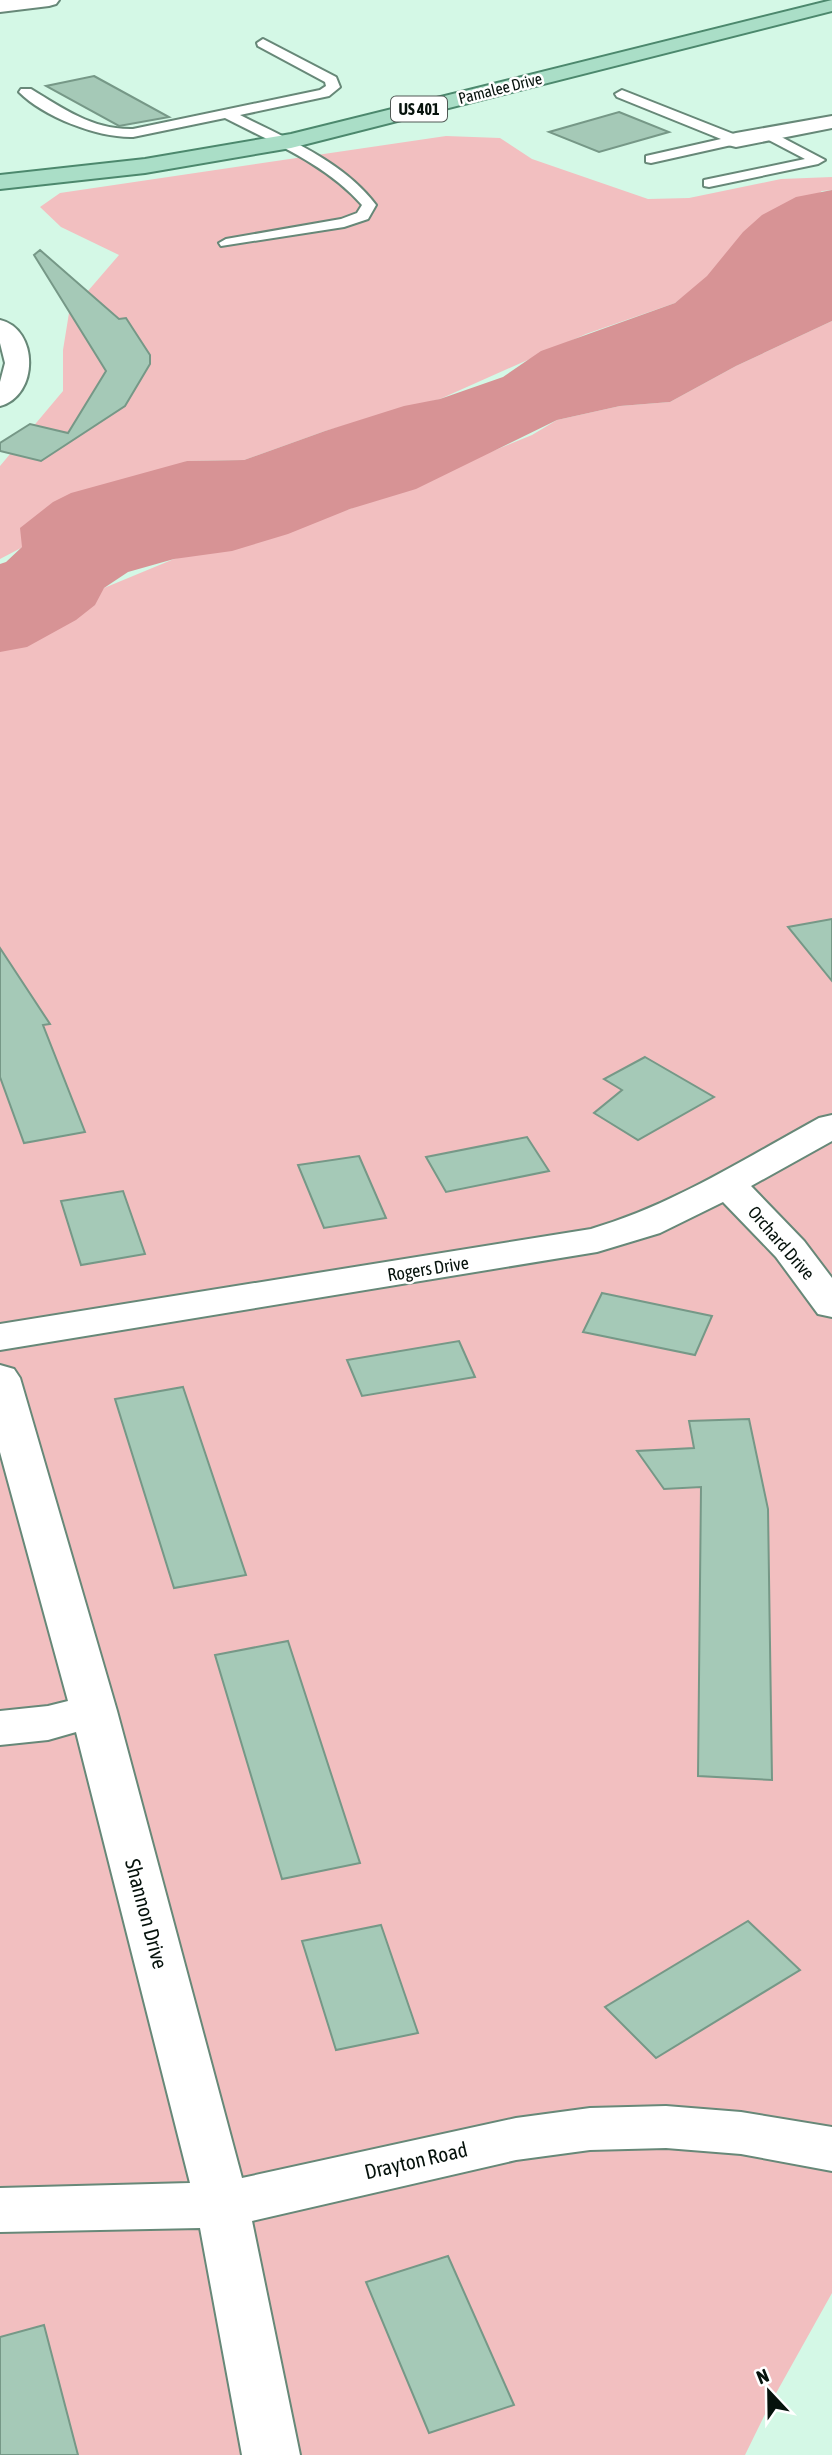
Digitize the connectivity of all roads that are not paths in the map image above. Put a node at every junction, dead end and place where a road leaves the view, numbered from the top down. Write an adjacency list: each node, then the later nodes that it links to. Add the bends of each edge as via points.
1 (50, 0): 3 (street)
2 (832, 5): 11 (main road, Pamalee Drive / US 401)
3 (0, 6)
4 (263, 43): 7 (lane, via 331,80 333,88)
5 (26, 92): 7 (lane, via 104,134)
6 (622, 94): 10 (lane)
7 (226, 113): 11 (lane)
8 (832, 122): 9 (street)
9 (768, 134): 10 (street); 14 (lane, via 818,160)
10 (736, 140): 12 (lane)
11 (282, 142): 13 (main road, Pamalee Drive / US 401, via 145,166); 15 (lane, via 356,188 369,205 363,216)
12 (651, 159)
13 (0, 182)
14 (709, 183)
15 (226, 243)
16 (0, 327): 17 (street, via 17,348 20,362 16,377)
17 (0, 398)
18 (832, 1126): 19 (street, Rogers Drive)
19 (726, 1183): 20 (street, Orchard Drive, via 790,1249); 21 (street, Rogers Drive, via 656,1220 597,1240)
20 (832, 1305)
21 (0, 1337)
22 (0, 1378): 23 (street, Shannon Drive)
23 (94, 1711): 24 (street, via 48,1723); 26 (street, Shannon Drive)
24 (0, 1728)
25 (832, 2149): 26 (street, Drayton Road, via 741,2133 666,2127 590,2129 516,2139)
26 (222, 2205): 27 (street, Drayton Road); 28 (street, Shannon Drive)
27 (0, 2210)
28 (271, 2455)

